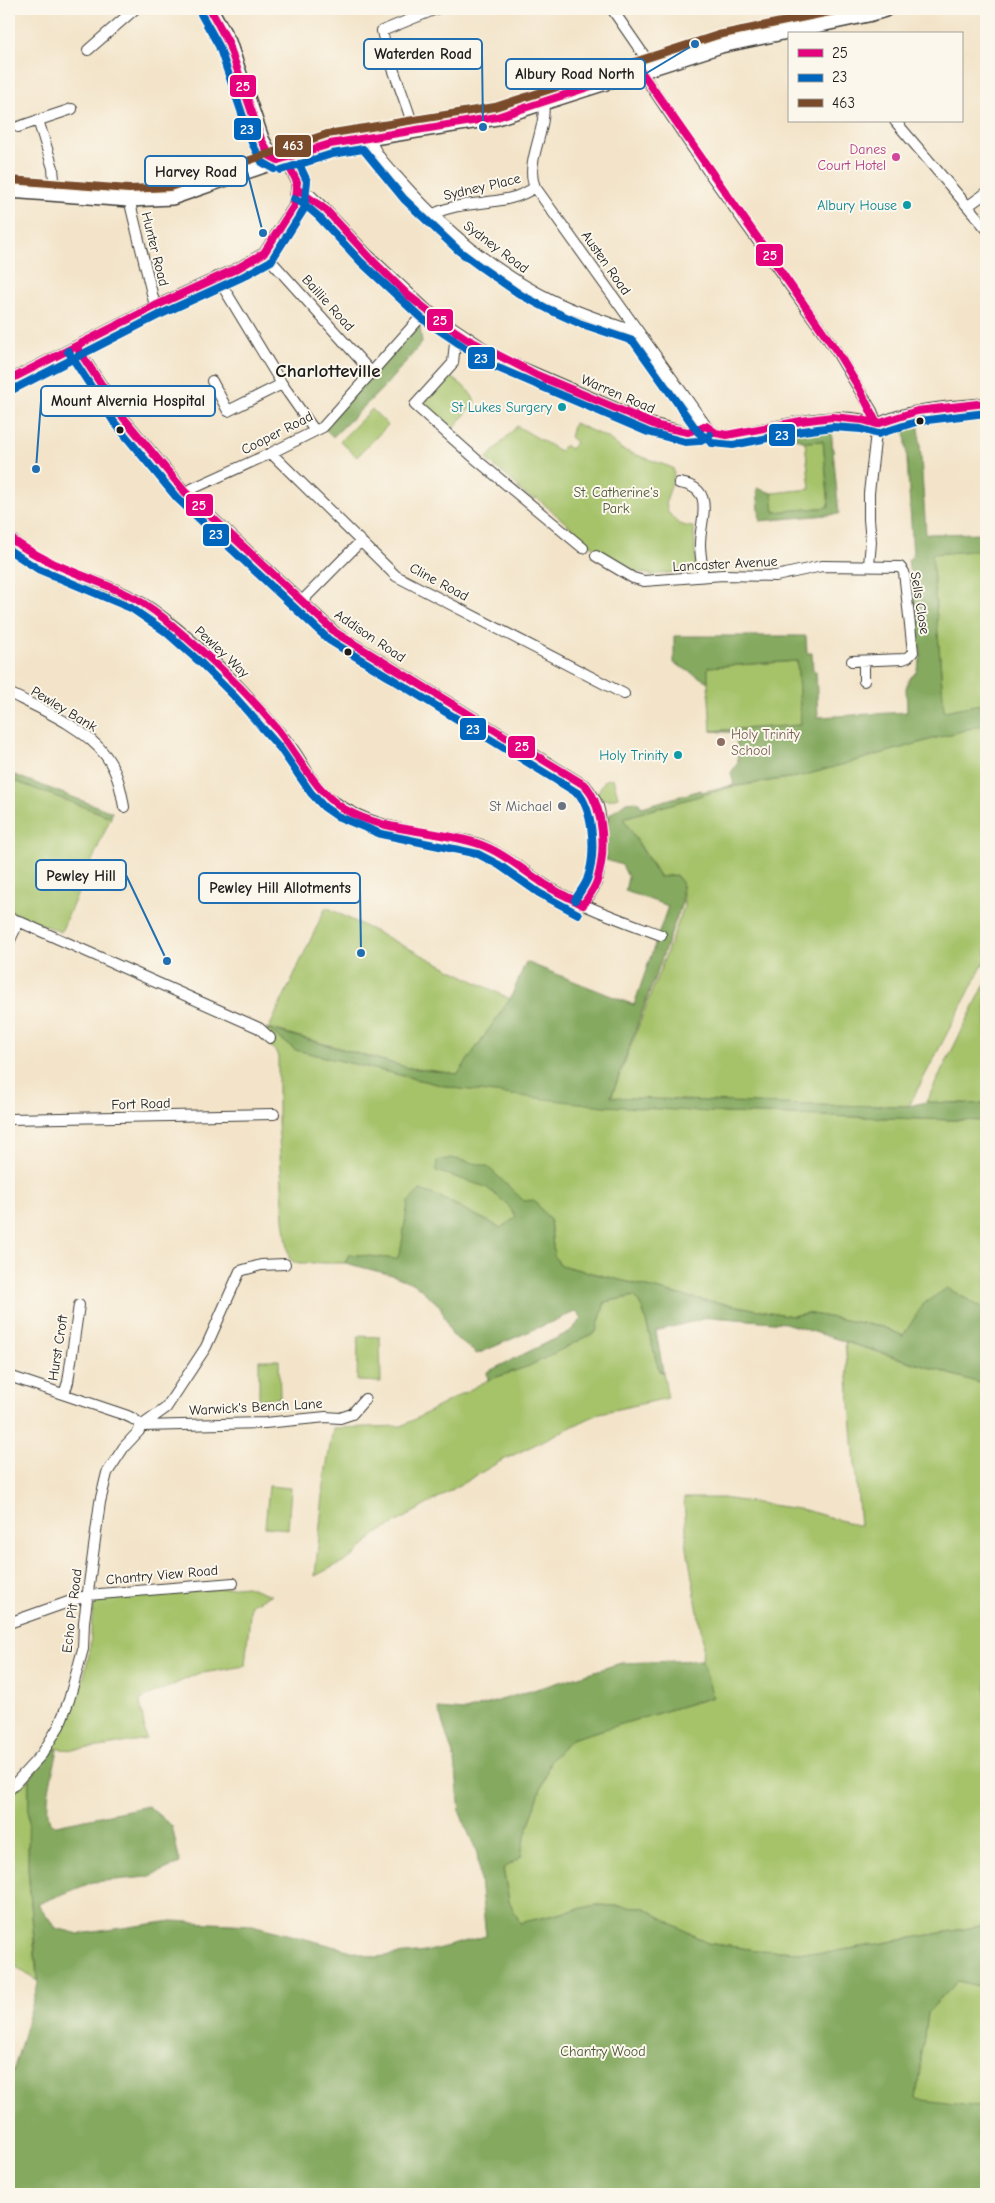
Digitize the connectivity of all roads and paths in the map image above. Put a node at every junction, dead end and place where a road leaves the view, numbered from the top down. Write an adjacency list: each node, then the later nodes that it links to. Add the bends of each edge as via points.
1 (135, 9): 10 (street)
2 (210, 9): 19 (main road, via 228,42 261,139 270,156)
3 (436, 9): 17 (street, via 382,31)
4 (612, 9): 11 (street)
5 (885, 9): 6 (main road)
6 (835, 14): 7 (main road)
7 (823, 29): 8 (main road)
8 (804, 32)
9 (788, 34): 11 (main road, via 721,45)
10 (88, 50)
11 (646, 69): 12 (main road); 41 (street, via 708,171 835,349)
12 (542, 102): 17 (main road, via 497,117); 20 (street, via 543,119 532,177)
13 (72, 109): 14 (street)
14 (38, 120): 16 (street); 23 (street, via 53,168)
15 (896, 122): 26 (street)
16 (18, 127)
17 (414, 130): 18 (main road)
18 (371, 138): 19 (main road, via 330,144); 27 (street, Sydney Road, via 371,143 393,172)
19 (281, 159): 22 (street, via 294,175); 25 (main road, via 172,197)
20 (535, 187): 27 (street, Sydney Place, via 518,196 450,207); 33 (street, Austen Road)
21 (9, 190): 23 (main road)
22 (298, 190): 29 (street, via 294,206); 32 (street, Warren Road, via 310,195 368,256)
23 (55, 193): 25 (main road)
24 (986, 193): 26 (street)
25 (129, 199): 31 (street, Hunter Road)
26 (968, 206): 28 (street)
27 (434, 214): 33 (street, Sydney Road, via 466,244 527,287 582,314)
28 (986, 228)
29 (264, 253): 30 (street); 36 (street, Baillie Road)
30 (217, 277): 31 (street); 39 (street)
31 (154, 306): 35 (street)
32 (427, 310): 34 (street, Warren Road); 36 (street, Cooper Road)
33 (639, 333): 42 (street, Austen Road)
34 (460, 334): 42 (street, Warren Road, via 496,356 651,423 686,432); 49 (street, via 455,342 453,363 415,405)
35 (76, 346): 37 (street); 46 (street, Addison Road, via 122,416)
36 (372, 373): 43 (street, Cooper Road, via 323,427)
37 (9, 380)
38 (212, 381): 39 (street, via 228,411)
39 (282, 384): 43 (street)
40 (986, 403): 41 (street, via 930,408)
41 (877, 424): 42 (street, via 862,418 812,420 737,434 718,434); 51 (street, via 869,493)
42 (706, 426)
43 (315, 431): 44 (street, Cooper Road)
44 (271, 453): 46 (street, Cooper Road); 48 (street, Cline Road)
45 (679, 483): 52 (street, via 693,487 704,503 700,544)
46 (185, 492): 53 (street, Addison Road)
47 (9, 537): 60 (street, Pewley Way, via 41,558 131,596 182,632 214,660 262,712 289,743 316,785 332,800 358,816 378,823 484,846)
48 (361, 541): 53 (street); 58 (street, Cline Road, via 396,576)
49 (583, 548)
50 (596, 556): 52 (street, Lancaster Avenue, via 644,581)
51 (870, 565): 52 (street, Lancaster Avenue, via 822,566 767,576); 55 (street, Sells Close, via 903,569 913,652 903,659)
52 (702, 576)
53 (301, 602): 60 (street, Addison Road, via 336,633 586,786 598,808 600,844 598,878)
54 (852, 661): 55 (street, Sells Close)
55 (864, 661): 56 (street)
56 (864, 681)
57 (9, 692): 59 (street, Pewley Bank, via 93,743 117,775)
58 (624, 694)
59 (124, 807)
60 (583, 904): 63 (street, Pewley Way)
61 (9, 917): 62 (street)
62 (19, 921): 64 (street); 65 (street, via 259,1028)
63 (661, 935)
64 (9, 942)
65 (270, 1038)
66 (274, 1114): 67 (street, Fort Road)
67 (9, 1119)
68 (285, 1264): 73 (street, Echo Pit Road, via 261,1265 240,1271 224,1311 201,1354 166,1408)
69 (79, 1305): 71 (street, Hurst Croft)
70 (9, 1376): 71 (street)
71 (64, 1394): 73 (street, via 132,1418)
72 (365, 1399): 73 (street, Warwick's Bench Lane, via 352,1414 340,1418)
73 (141, 1426): 75 (street, Echo Pit Road, via 107,1473)
74 (233, 1582): 75 (street, Chantry View Road)
75 (88, 1595): 76 (street, Chantry View Road); 77 (street, Echo Pit Road, via 83,1649 66,1708 42,1754)
76 (9, 1623)
77 (9, 1790)

